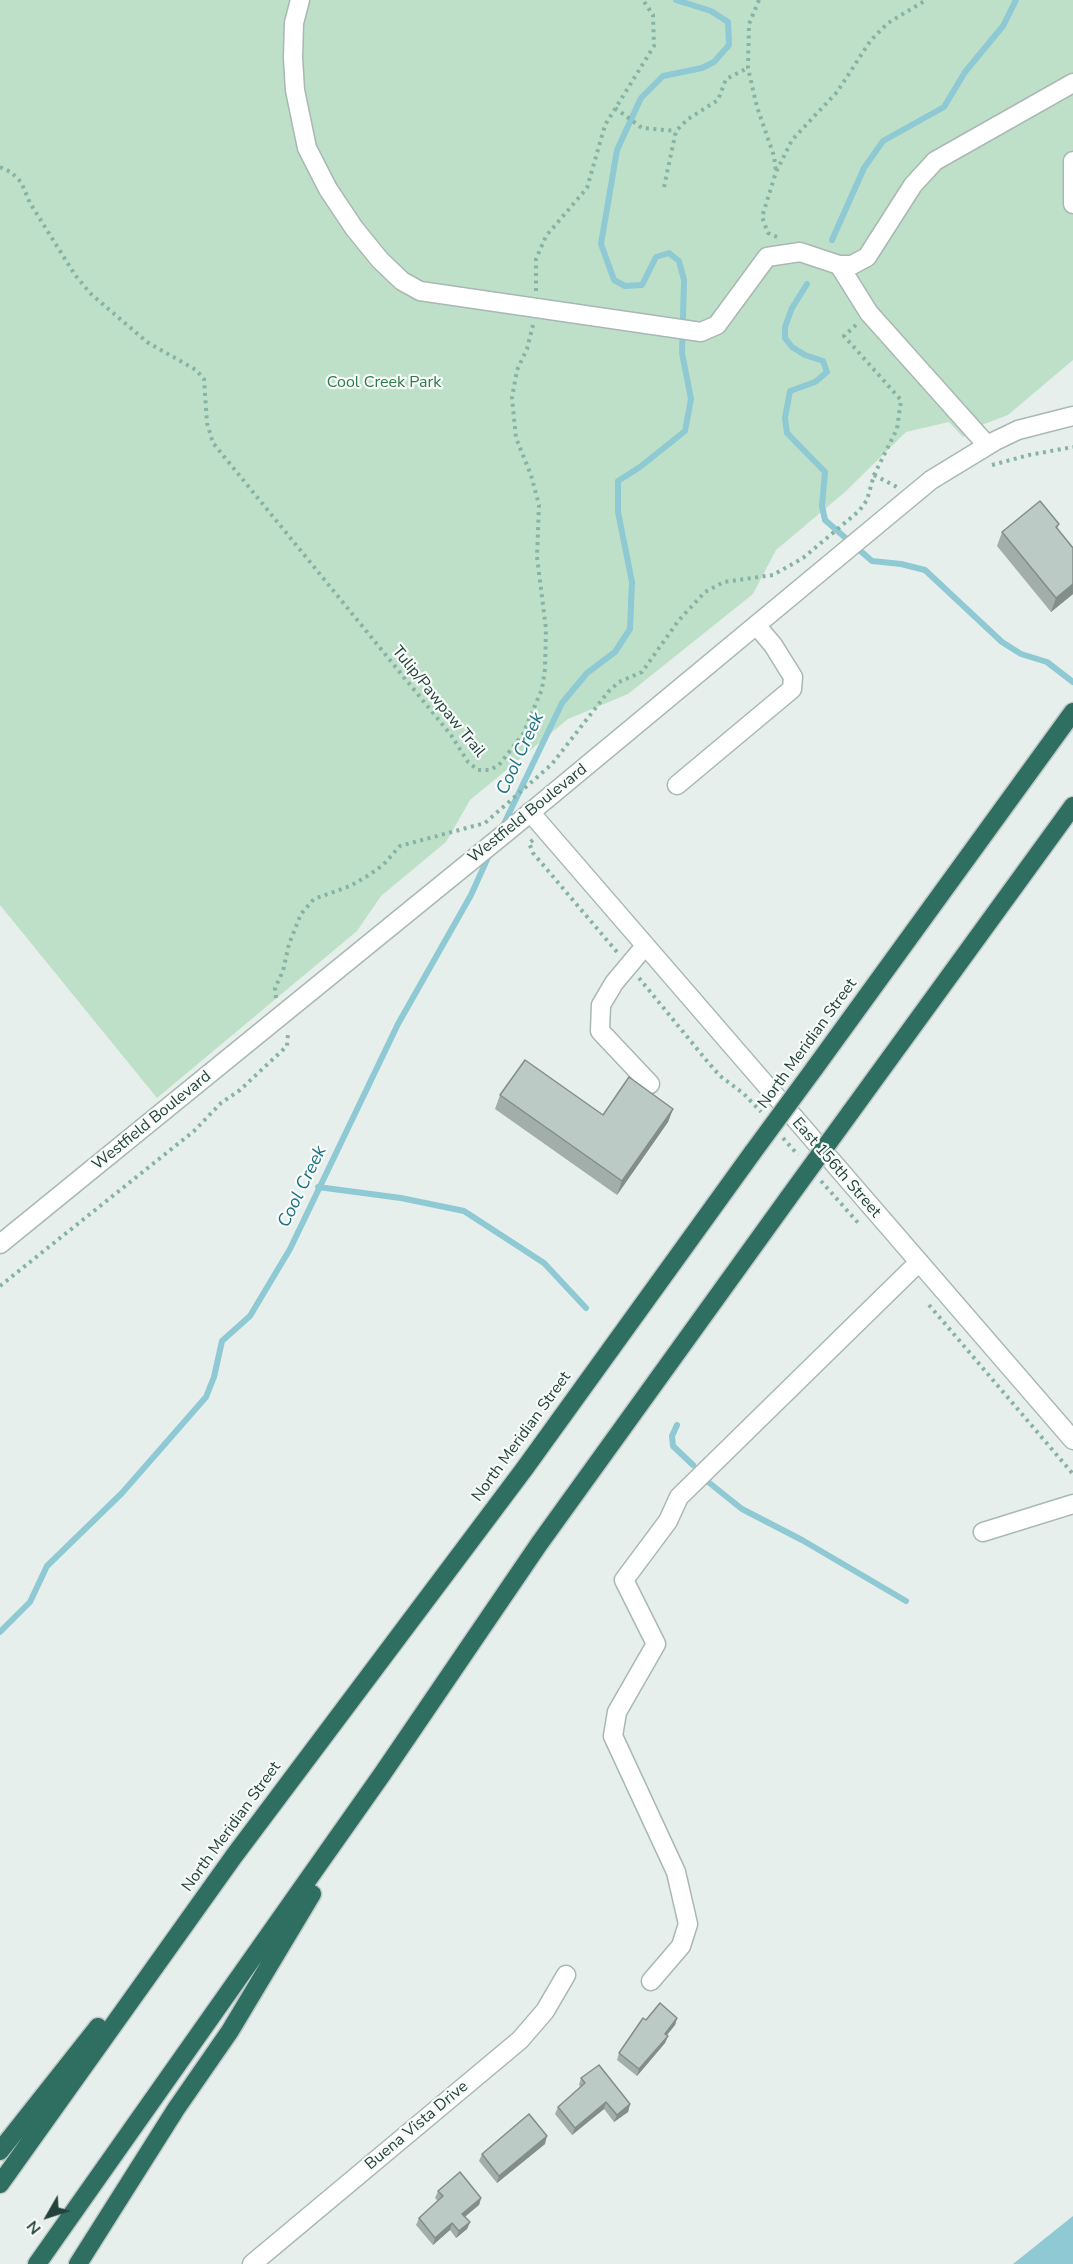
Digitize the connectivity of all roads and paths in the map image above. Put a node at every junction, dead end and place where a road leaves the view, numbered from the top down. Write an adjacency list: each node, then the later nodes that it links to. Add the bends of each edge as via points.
1 (300, 0): 14 (street, via 294,23 293,58 299,117 307,148 354,228 394,274 420,291)
2 (642, 0): 7 (path, Tulip/Pawpaw Trail, via 653,15 654,46)
3 (759, 0): 5 (path, via 750,24)
4 (926, 0): 5 (path, via 888,23 871,40 837,92 797,134 776,172)
5 (748, 68): 8 (path, via 726,79 718,100)
6 (1073, 83): 13 (street, via 935,161 913,185 867,256 852,265)
7 (615, 108): 8 (path, via 642,128); 14 (path, Tulip/Pawpaw Trail, via 602,133 587,188 546,236 536,260)
8 (676, 131): 11 (path)
9 (1073, 161): 12 (street)
10 (0, 167): 14 (path, Tulip/Pawpaw Trail, via 21,182 30,204 91,294 147,342 196,370 204,379 207,423 213,443 478,770 499,765 523,734 542,689 545,669 546,629 537,557 539,505 516,438 512,398 516,370 527,349)
11 (664, 187)
12 (1073, 204)
13 (839, 265): 14 (street, via 800,252 766,257 717,325 701,332); 15 (street)
14 (537, 308)
15 (869, 314): 17 (street); 20 (path, via 844,336 902,400 897,429)
16 (1073, 416): 17 (street, Westfield Boulevard, via 1018,430)
17 (987, 445): 22 (street, Westfield Boulevard, via 931,480)
18 (1073, 447): 19 (path)
19 (984, 468)
20 (874, 475): 21 (path); 25 (path, via 867,500 803,558 773,576 724,582 705,592 679,620 642,672 619,682 608,692 552,764)
21 (896, 487)
22 (756, 625): 24 (street, via 793,677 792,689); 27 (street, Westfield Boulevard)
23 (1073, 712): 45 (highway, North Meridian Street, bridge, via 518,1477)
24 (677, 785)
25 (507, 803)
26 (1073, 806): 44 (highway, bridge, via 538,1544)
27 (530, 812): 29 (street, East 156th Street); 37 (street, Westfield Boulevard)
28 (529, 843): 30 (path, via 540,862)
29 (645, 946): 30 (street); 38 (street, East 156th Street)
30 (628, 965): 31 (street, via 601,1005 600,1031); 32 (path, via 707,1062)
31 (650, 1084)
32 (768, 1120)
33 (776, 1130): 34 (path)
34 (799, 1156)
35 (815, 1174): 36 (path)
36 (867, 1232)
37 (0, 1244)
38 (918, 1263): 40 (street, East 156th Street); 47 (street, via 679,1497 668,1521 624,1580 656,1644 617,1712 613,1736 675,1872 688,1924 681,1946)
39 (928, 1303): 41 (path)
40 (1073, 1440)
41 (1073, 1474)
42 (1073, 1504): 43 (street)
43 (983, 1532)
44 (383, 1773): 50 (highway); 51 (highway, via 230,2031)
45 (234, 1856): 48 (highway); 49 (highway, North Meridian Street)
46 (566, 1975): 52 (street, Buena Vista Drive, via 545,2011 520,2040)
47 (651, 1982)
48 (0, 2151)
49 (0, 2184)
50 (37, 2264)
51 (78, 2264)
52 (252, 2264)

